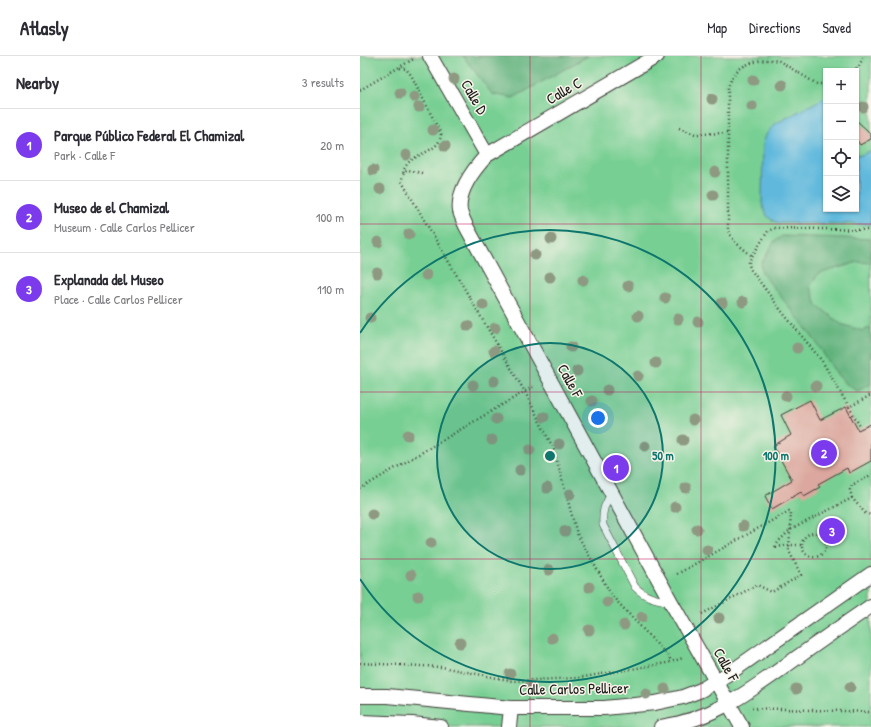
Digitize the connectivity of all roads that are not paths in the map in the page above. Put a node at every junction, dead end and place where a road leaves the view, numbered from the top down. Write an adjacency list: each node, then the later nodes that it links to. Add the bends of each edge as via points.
1 (430, 56): 3 (street, Calle D)
2 (658, 56): 3 (street, Calle C)
3 (487, 155): 4 (street, Calle F, via 478,164 463,191 460,211)
4 (612, 493): 6 (street, Calle F); 6 (lane, via 604,505 603,525 635,587 651,598)
5 (871, 574): 8 (street, Calle Carlos Pellicer)
6 (671, 602): 8 (street, Calle F)
7 (871, 606): 10 (street, via 744,695)
8 (716, 681): 10 (street, Calle F); 11 (street, Calle Carlos Pellicer, via 683,697 655,703 604,708)
9 (360, 696): 11 (street, Calle Carlos Pellicer, via 387,696)
10 (728, 703): 15 (street, via 704,716); 16 (street, Calle F)
11 (511, 708): 14 (street)
12 (360, 722): 13 (street)
13 (441, 727)
14 (508, 727)
15 (661, 727)
16 (742, 727)

